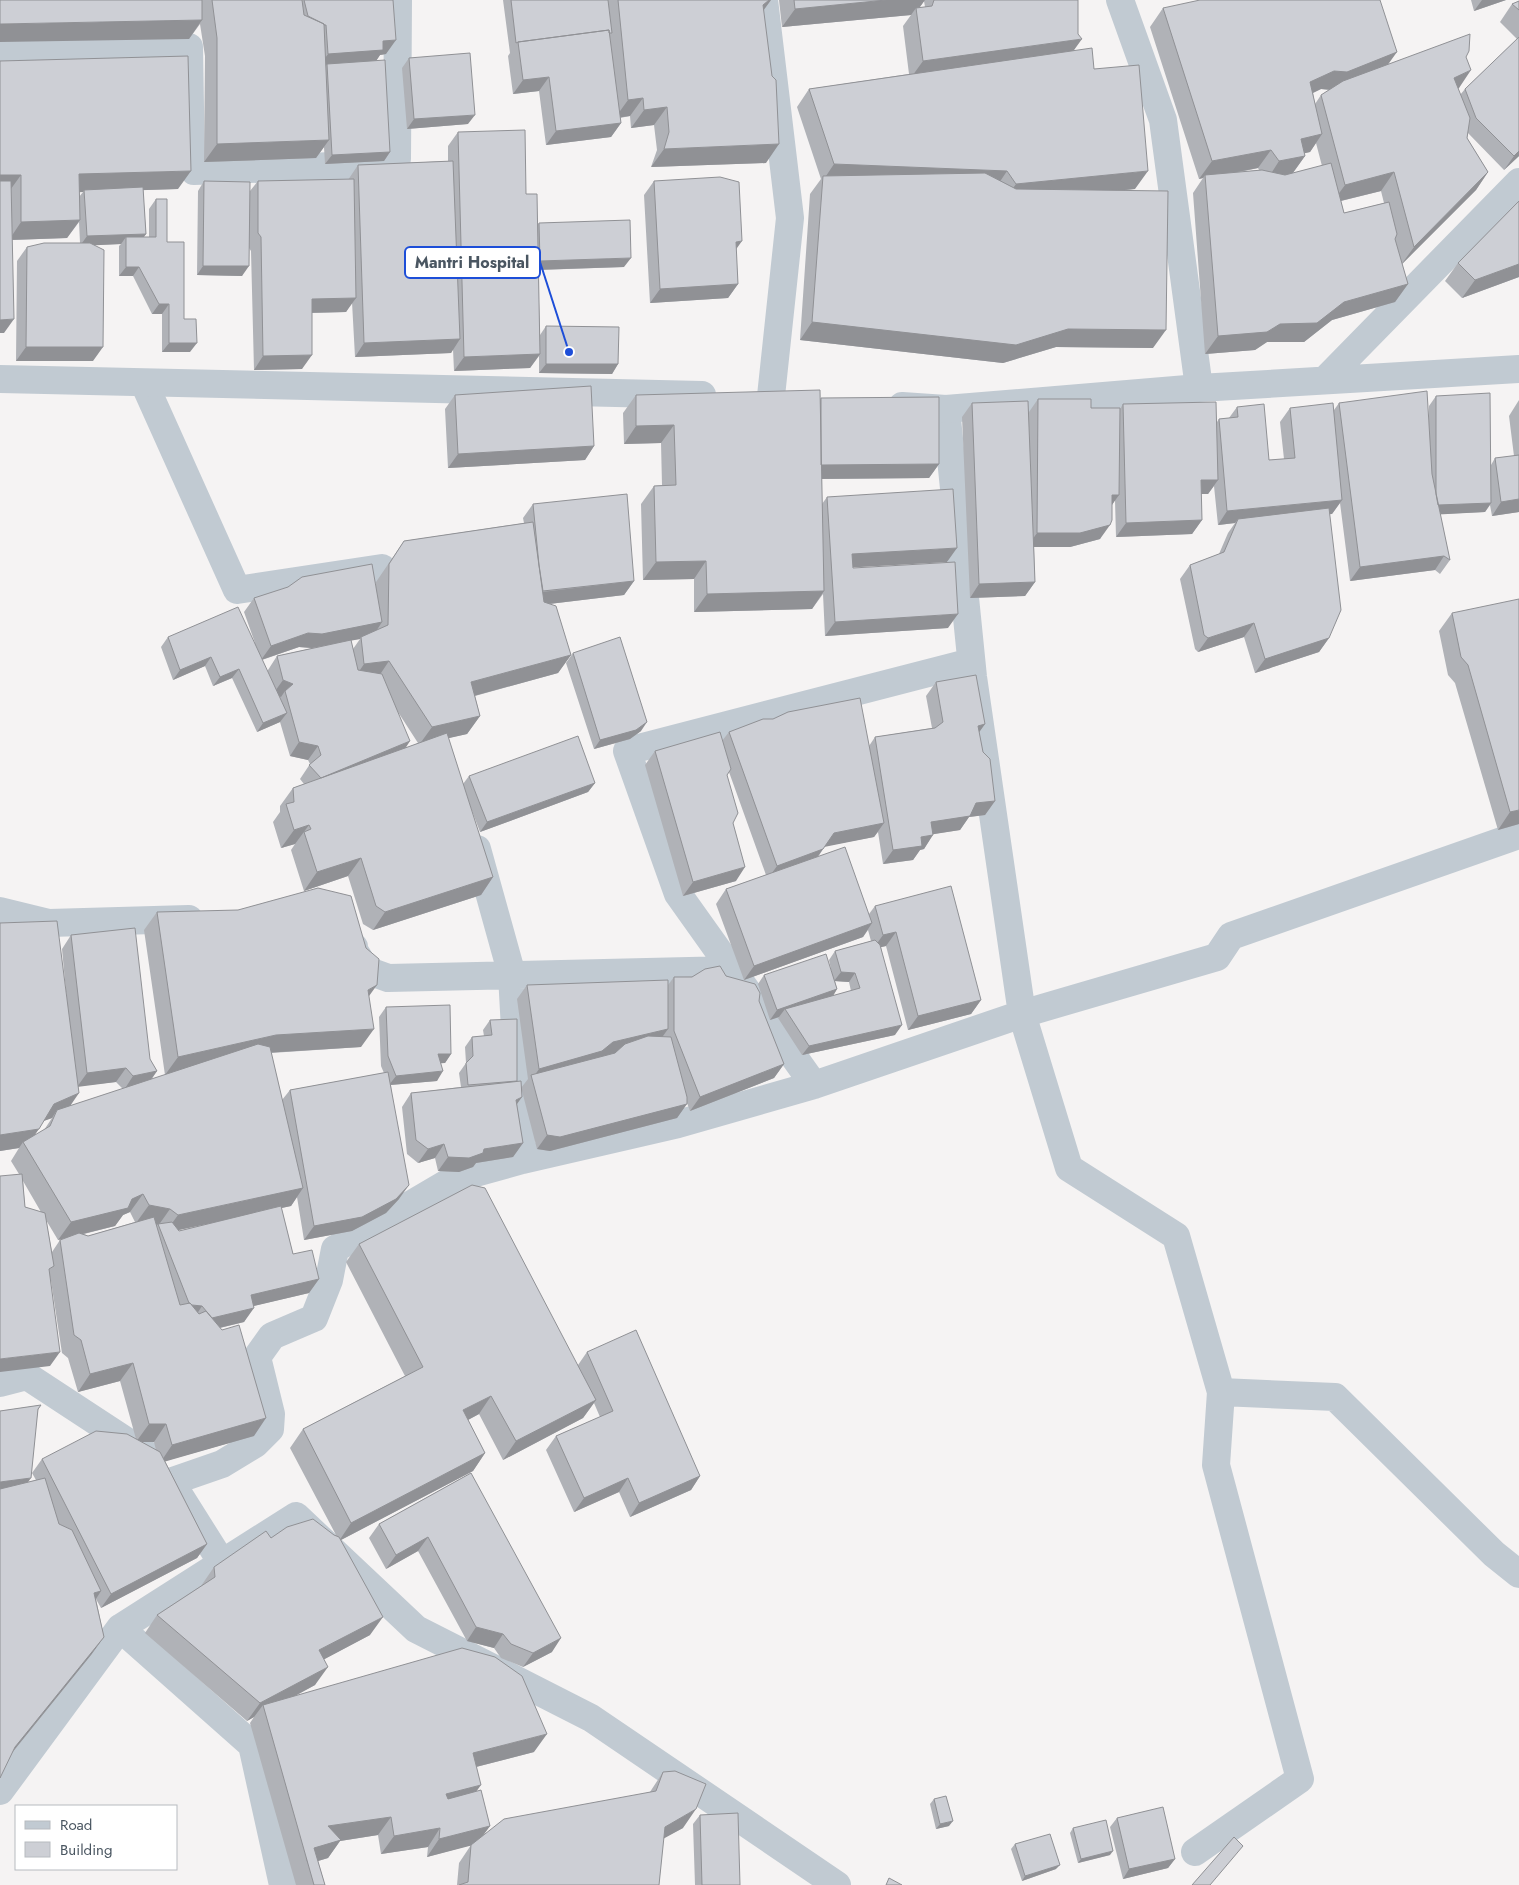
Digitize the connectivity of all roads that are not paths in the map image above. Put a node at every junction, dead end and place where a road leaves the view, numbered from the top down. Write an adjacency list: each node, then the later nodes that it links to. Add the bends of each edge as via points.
1 (398, 0): 4 (street, via 397,159 392,164 194,171 190,167 190,47)
2 (764, 0): 9 (street, via 790,218 781,397)
3 (1120, 0): 10 (street, via 1163,120)
4 (0, 52)
5 (1519, 182): 8 (street)
6 (1519, 369): 8 (street)
7 (0, 379): 9 (street)
8 (1325, 380): 10 (street)
9 (144, 383): 13 (street, via 237,590)
10 (1199, 388): 12 (street)
11 (878, 404): 12 (street)
12 (946, 409): 14 (street)
13 (382, 568)
14 (972, 662): 20 (street, via 627,751 678,894); 22 (street)
15 (470, 825): 21 (street)
16 (1519, 835): 22 (street, via 1231,936 1217,957)
17 (0, 911): 18 (street, via 49,923)
18 (216, 918)
19 (352, 924): 21 (street, via 354,950 366,970 388,978)
20 (732, 970): 21 (street); 23 (street)
21 (512, 975): 24 (street)
22 (1022, 1014): 23 (street); 26 (street, via 1069,1168 1176,1236)
23 (814, 1085): 24 (street, via 678,1124)
24 (522, 1160): 27 (street, via 448,1182 335,1249 329,1280 314,1318 272,1336 257,1357 271,1414 270,1429 256,1444 222,1464)
25 (0, 1382): 27 (street, via 27,1376 157,1461)
26 (1222, 1392): 29 (street, via 1335,1397 1494,1554); 32 (street, via 1216,1465 1300,1779)
27 (170, 1482): 28 (street)
28 (222, 1563): 30 (street); 34 (street, via 296,1516 416,1629 591,1718)
29 (1519, 1574)
30 (120, 1628): 31 (street); 33 (street, via 252,1745)
31 (0, 1791)
32 (1195, 1852)
33 (283, 1885)
34 (837, 1885)

